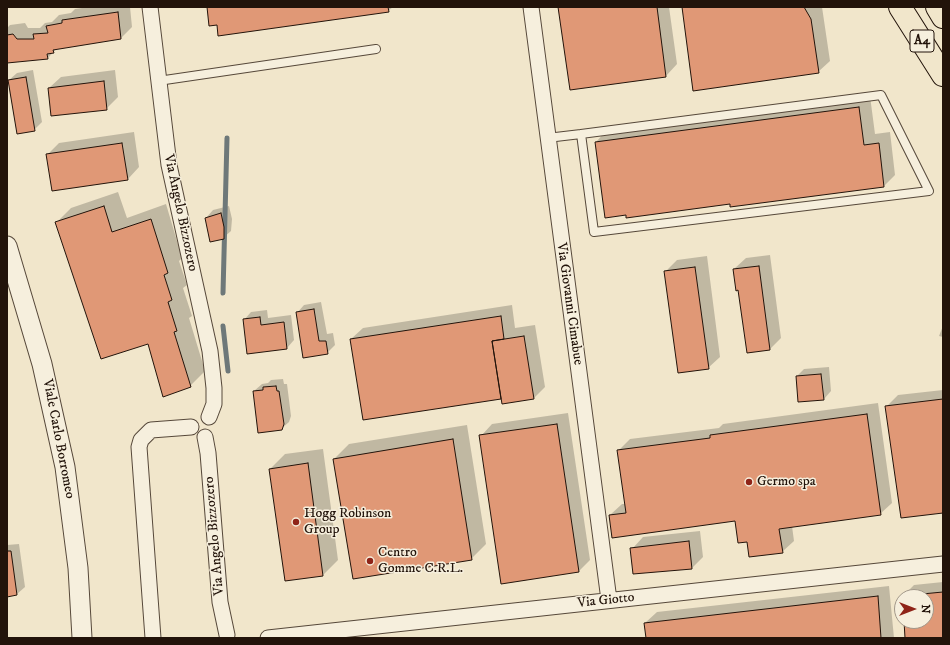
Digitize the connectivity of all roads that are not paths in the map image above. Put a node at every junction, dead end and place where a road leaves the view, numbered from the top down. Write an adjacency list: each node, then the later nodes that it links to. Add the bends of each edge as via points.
1 (150, 7): 8 (street, Via Angelo Bizzozero)
2 (531, 7): 10 (street, Via Giovanni Cimabue)
3 (900, 7): 7 (highway, A4)
4 (937, 7): 5 (highway, A4)
5 (943, 17)
6 (376, 49): 8 (lane)
7 (943, 74)
8 (158, 81): 12 (street, Via Angelo Bizzozero, via 168,165 210,351 214,404)
9 (581, 134): 9 (lane, via 594,232 929,191 881,95); 10 (lane)
10 (548, 138): 16 (street, Via Giovanni Cimabue)
11 (7, 246): 18 (street, Viale Carlo Borromeo, via 42,364 65,466 78,568)
12 (209, 417): 13 (street, via 199,415); 14 (street, via 214,426)
13 (191, 427): 14 (street, via 195,436); 19 (street, via 151,430 141,440 139,447)
14 (205, 438): 17 (street, Via Angelo Bizzozero, via 220,602)
15 (943, 564): 16 (street, Via Giotto)
16 (608, 600): 20 (street, Via Giotto)
17 (227, 634)
18 (82, 638)
19 (153, 638)
20 (268, 638)

